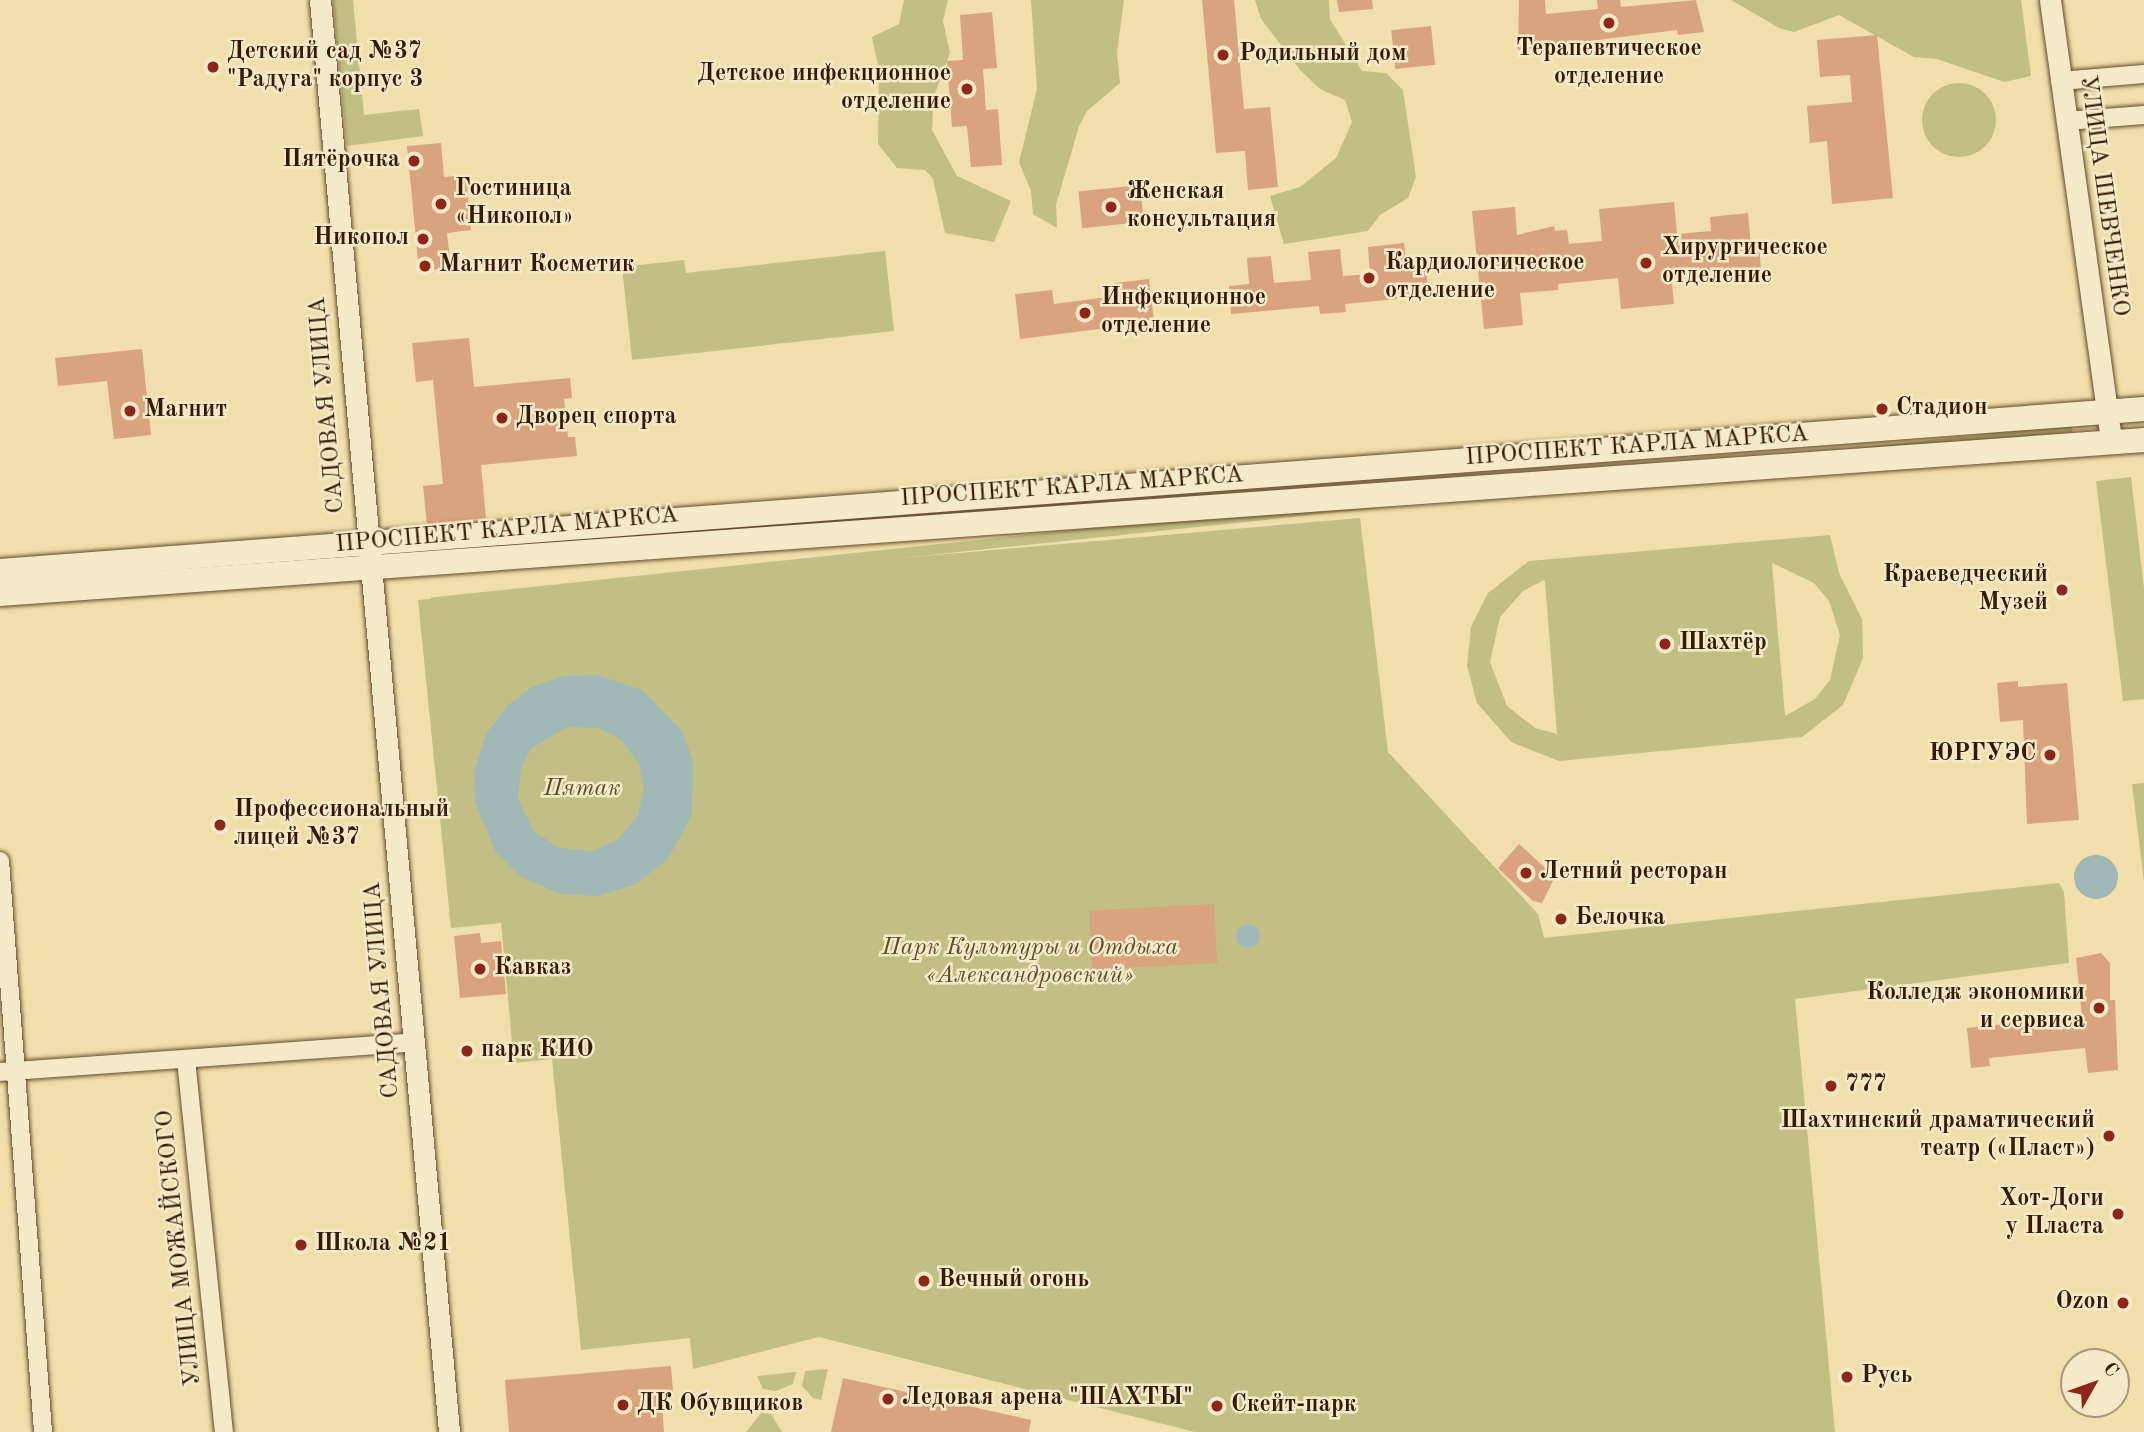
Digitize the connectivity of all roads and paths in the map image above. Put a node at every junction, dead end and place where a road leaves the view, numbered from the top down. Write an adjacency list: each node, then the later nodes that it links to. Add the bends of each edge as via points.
1 (320, 0): 11 (street, САДОВАЯ УЛИЦА)
2 (2050, 0): 4 (street, УЛИЦА ШЕВЧЕНКО)
3 (2144, 74): 4 (street)
4 (2060, 82): 6 (street, УЛИЦА ШЕВЧЕНКО)
5 (2144, 115): 6 (street)
6 (2066, 121): 8 (street, УЛИЦА ШЕВЧЕНКО)
7 (2144, 409): 8 (main road, ПРОСПЕКТ КАРЛА МАРКСА)
8 (2108, 414): 10 (street, УЛИЦА ШЕВЧЕНКО); 11 (main road, ПРОСПЕКТ КАРЛА МАРКСА)
9 (2144, 440): 10 (main road, ПРОСПЕКТ КАРЛА МАРКСА)
10 (2111, 441): 13 (main road, ПРОСПЕКТ КАРЛА МАРКСА)
11 (368, 542): 12 (main road, ПРОСПЕКТ КАРЛА МАРКСА); 13 (street, САДОВАЯ УЛИЦА)
12 (0, 571)
13 (373, 571): 14 (main road, ПРОСПЕКТ КАРЛА МАРКСА, via 334,568); 16 (street, САДОВАЯ УЛИЦА)
14 (0, 594)
15 (0, 861): 18 (street)
16 (414, 1042): 17 (street); 22 (street, САДОВАЯ УЛИЦА)
17 (186, 1059): 18 (street); 21 (street, УЛИЦА МОЖАЙСКОГО)
18 (19, 1071): 19 (street); 20 (street)
19 (0, 1072)
20 (43, 1432)
21 (224, 1432)
22 (449, 1432)

